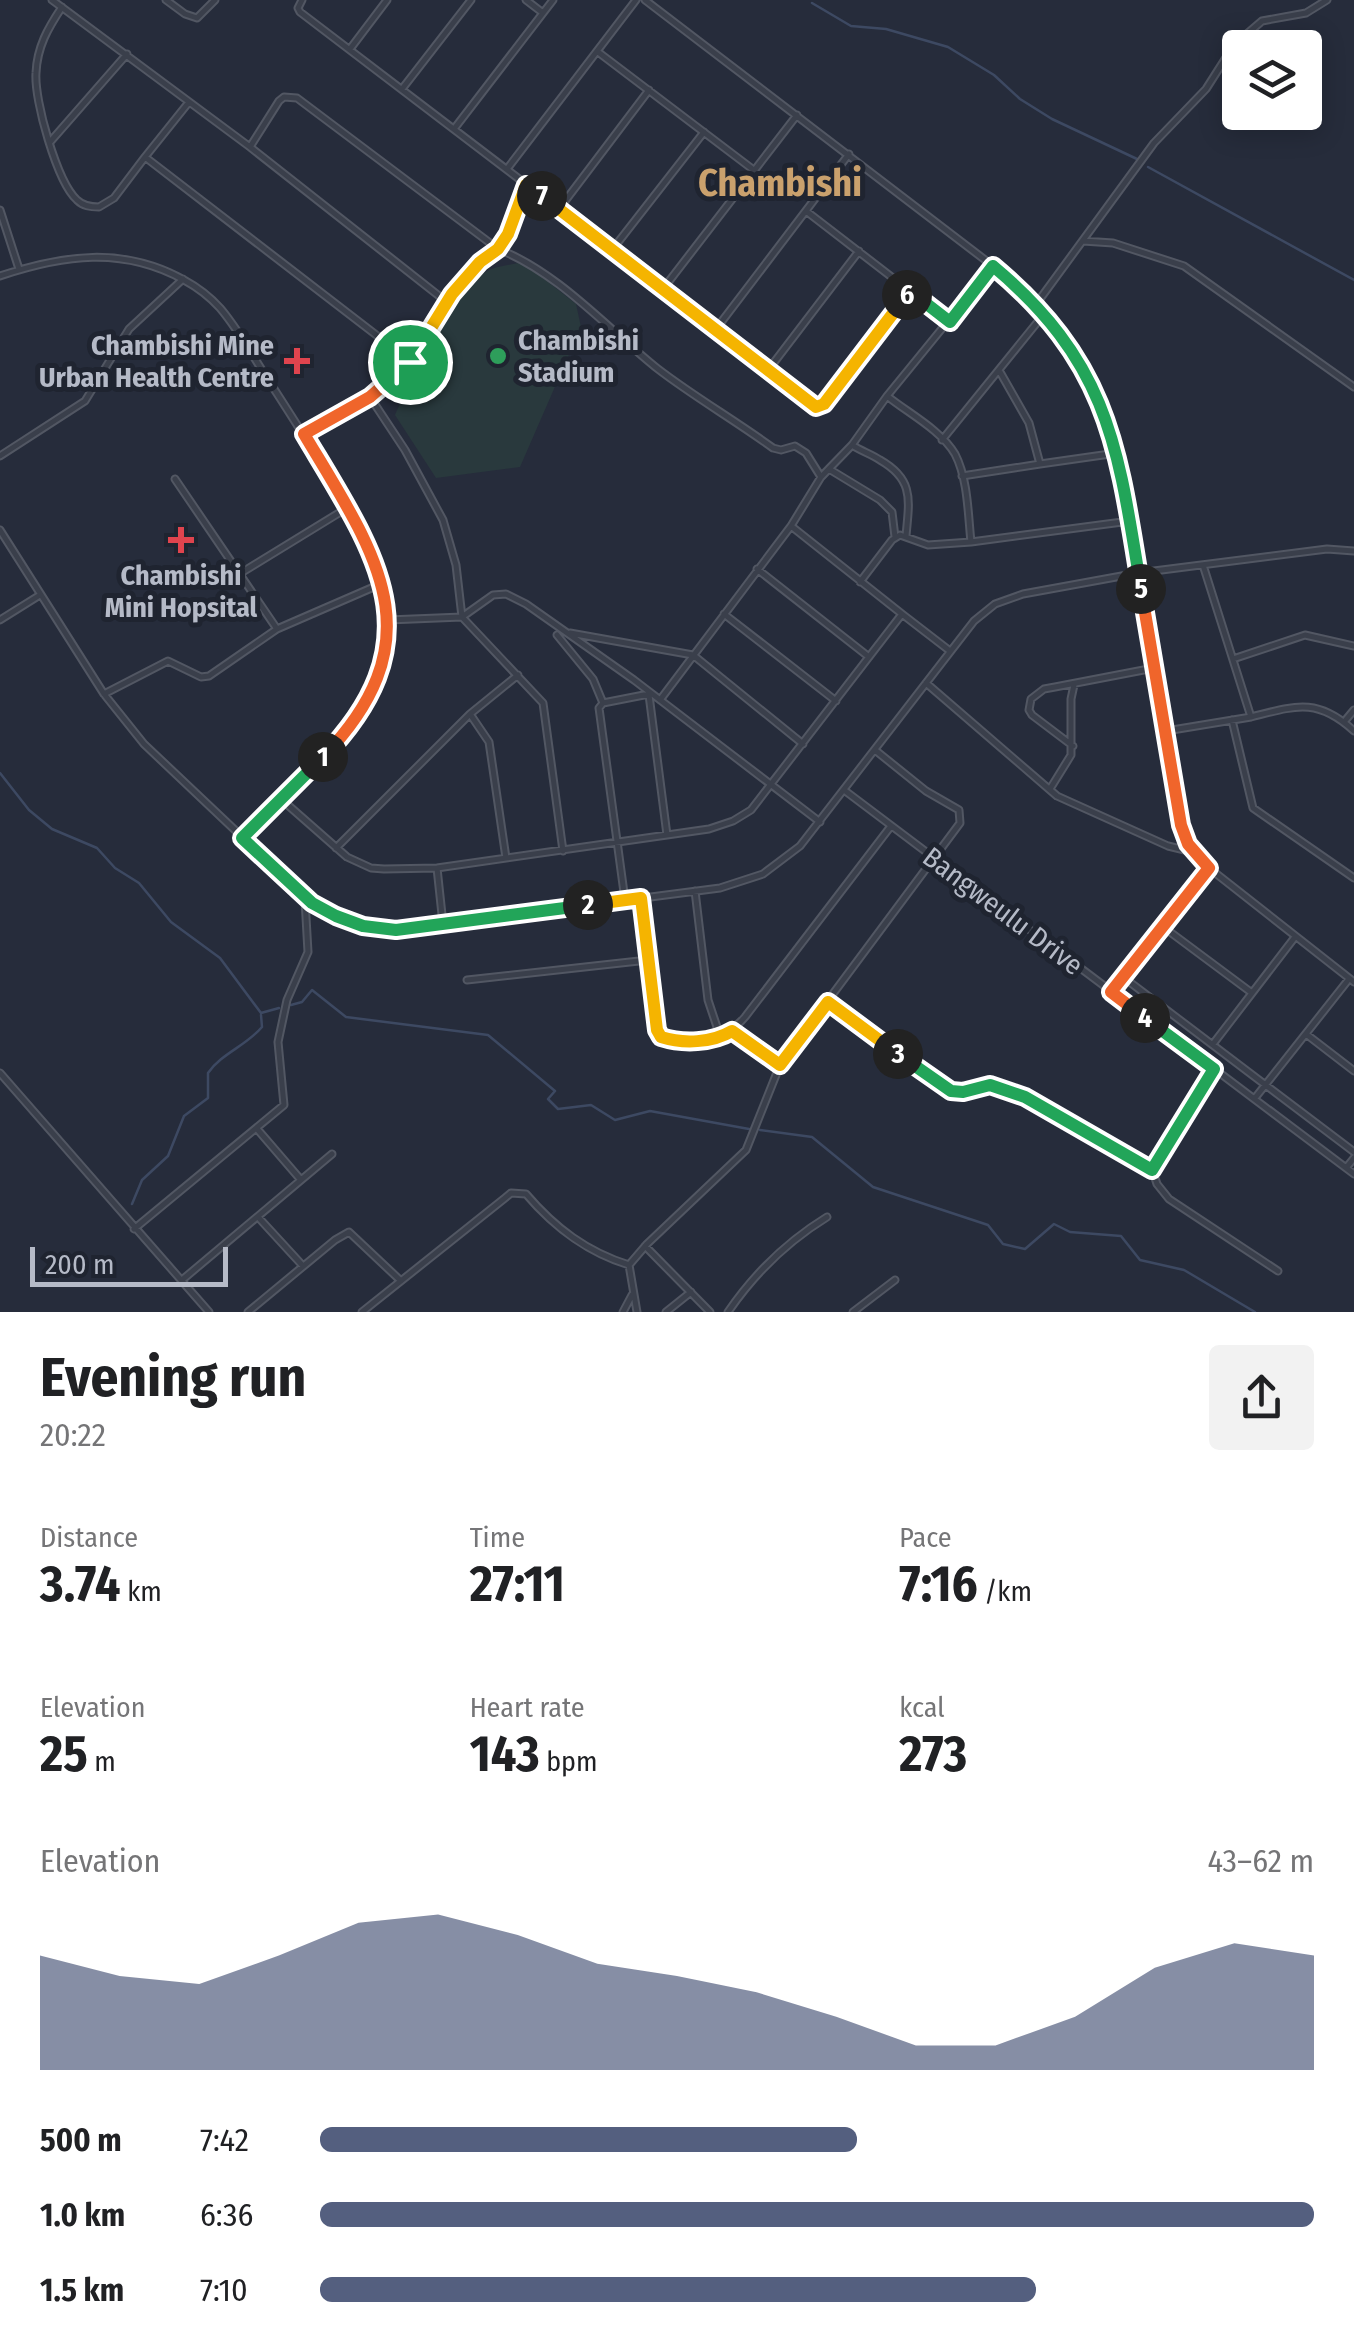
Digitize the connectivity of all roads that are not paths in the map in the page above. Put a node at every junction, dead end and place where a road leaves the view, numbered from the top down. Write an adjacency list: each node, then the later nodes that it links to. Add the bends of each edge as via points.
1 (52, 0): 12 (street)
2 (166, 0): 3 (street, via 197,18)
3 (215, 0)
4 (302, 0): 14 (street, via 300,12)
5 (387, 0): 14 (street)
6 (471, 0): 17 (street)
7 (526, 0): 13 (street)
8 (553, 0): 13 (street)
9 (636, 0): 15 (street)
10 (646, 0): 20 (street)
11 (1326, 0): 33 (street, via 1306,13 1268,18 1239,39)
12 (62, 8): 16 (street); 23 (street, via 43,37 36,74)
13 (543, 13): 21 (street)
14 (350, 50): 17 (street)
15 (597, 51): 18 (street); 27 (street)
16 (127, 54): 19 (street); 23 (street)
17 (402, 88): 21 (street)
18 (648, 90): 22 (street); 30 (street)
19 (189, 102): 24 (street); 26 (street)
20 (797, 115): 25 (street); 28 (street)
21 (454, 129): 27 (street)
22 (704, 132): 28 (street); 35 (street)
23 (50, 142): 26 (street, via 74,198 91,207 107,204)
24 (250, 147): 34 (street, via 279,101 297,98); 43 (street)
25 (849, 154): 32 (street); 37 (street)
26 (145, 157): 48 (street)
27 (507, 169): 29 (street)
28 (755, 171): 41 (street)
29 (526, 185): 30 (street); 34 (street)
30 (559, 209): 35 (street)
31 (0, 210): 38 (street)
32 (806, 211): 36 (street); 47 (street)
33 (1082, 241): 44 (street); 51 (street, via 1113,242 1184,266)
34 (498, 249): 43 (street, via 462,281); 62 (street, via 530,265 658,368 773,448 800,448)
35 (612, 250): 41 (street)
36 (859, 250): 42 (street); 49 (street)
37 (993, 266): 44 (street); 46 (street)
38 (20, 269): 39 (street); 40 (street, via 106,256)
39 (0, 276)
40 (183, 279): 54 (street, via 224,314); 58 (street, via 130,329 84,401)
41 (664, 289): 47 (street)
42 (910, 291): 46 (street); 49 (street, via 821,407)
43 (448, 304): 48 (street)
44 (1036, 304): 45 (street)
45 (1044, 314): 50 (street); 57 (street, via 1093,386)
46 (950, 322): 52 (street)
47 (716, 329): 49 (street)
48 (410, 362): 53 (street)
49 (769, 369)
50 (1000, 372): 55 (street); 59 (street, via 1029,422)
51 (1354, 387)
52 (887, 396): 55 (street); 56 (street)
53 (370, 397): 54 (street); 81 (street, via 443,520)
54 (304, 434): 64 (street)
55 (942, 440): 61 (street)
56 (852, 445): 60 (street); 68 (street, via 906,482)
57 (1118, 453): 59 (street); 65 (street)
58 (0, 456)
59 (1040, 464): 61 (street)
60 (829, 469): 62 (street); 69 (street, via 892,512)
61 (962, 476): 70 (street)
62 (821, 477): 66 (street)
63 (175, 479): 74 (street)
64 (348, 508): 74 (street); 77 (street)
65 (1130, 521): 70 (street); 75 (street)
66 (791, 526): 73 (street); 76 (street)
67 (0, 530): 78 (street)
68 (906, 536): 69 (street); 70 (street, via 928,545)
69 (896, 537): 76 (street)
70 (971, 542)
71 (1354, 551): 72 (street)
72 (1203, 566): 75 (street); 90 (street)
73 (757, 570): 79 (street); 89 (street)
74 (241, 573): 84 (street)
75 (1138, 573): 87 (street, via 1008,598 984,612); 91 (street)
76 (860, 582): 80 (street)
77 (383, 583): 83 (street); 84 (street)
78 (40, 595): 82 (street); 95 (street)
79 (724, 614): 88 (street); 98 (street)
80 (902, 614): 87 (street); 89 (street)
81 (462, 617): 83 (street); 85 (street, via 506,594); 92 (street)
82 (0, 620)
83 (388, 620): 113 (street, via 364,708)
84 (277, 629): 95 (street, via 209,676 168,661)
85 (560, 633): 88 (street); 96 (street); 99 (street)
86 (1354, 646): 90 (street, via 1305,634)
87 (950, 651): 93 (street)
88 (693, 655): 97 (street); 107 (street)
89 (870, 658): 98 (street)
90 (1233, 659): 102 (street)
91 (1154, 668): 94 (street); 105 (street)
92 (519, 674): 101 (street); 120 (street, via 543,703)
93 (926, 683): 109 (street); 112 (street)
94 (1074, 685): 108 (street); 108 (street, via 1044,690 1028,704 1032,715)
95 (104, 694): 117 (street, via 144,744)
96 (650, 694): 97 (street); 99 (street); 116 (street)
97 (660, 700): 110 (street)
98 (836, 702): 107 (street)
99 (603, 703): 118 (street)
100 (1354, 710): 104 (street)
101 (470, 714): 119 (street); 122 (street, via 489,742)
102 (1251, 716): 103 (street); 104 (street, via 1307,705)
103 (1232, 720): 105 (street); 126 (street, via 1253,808)
104 (1344, 722): 106 (street)
105 (1166, 732): 121 (street, via 1181,825)
106 (1354, 732)
107 (804, 744): 110 (street)
108 (1073, 746): 112 (street)
109 (875, 750): 111 (street); 123 (street, via 959,810 960,823)
110 (771, 786): 114 (street); 116 (street, via 734,822)
111 (844, 790): 114 (street); 115 (street, Bangweulu Drive)
112 (1050, 790): 121 (street)
113 (281, 799): 117 (street); 119 (street)
114 (820, 822): 127 (street, via 763,874)
115 (891, 826): 123 (street, Bangweulu Drive); 141 (street)
116 (666, 836): 118 (street)
117 (242, 838): 128 (street)
118 (616, 844): 120 (street); 130 (street)
119 (336, 848): 124 (street, via 371,868)
120 (563, 851): 122 (street)
121 (1194, 852): 125 (street)
122 (506, 858): 124 (street)
123 (933, 858): 138 (street, Bangweulu Drive); 140 (street)
124 (437, 868): 131 (street)
125 (1209, 868): 132 (street); 133 (street)
126 (1354, 878)
127 (695, 890): 129 (street); 143 (street, via 708,1000)
128 (305, 898): 131 (street, via 363,926); 151 (street, via 308,952 286,1000 278,1042 285,1101)
129 (641, 898): 130 (street); 134 (street)
130 (625, 900): 131 (street)
131 (443, 925)
132 (1162, 926): 135 (street); 139 (street)
133 (1296, 938): 137 (street); 139 (street)
134 (648, 960): 136 (street); 143 (street, via 658,1034 693,1041)
135 (1123, 977): 138 (street); 144 (street, Bangweulu Drive)
136 (468, 980)
137 (1352, 980): 142 (street)
138 (1111, 992): 146 (street, Bangweulu Drive)
139 (1252, 994): 144 (street)
140 (828, 1002): 145 (street); 155 (street, via 947,1089 990,1085 1025,1097)
141 (732, 1031): 143 (street); 145 (street)
142 (1306, 1034): 147 (street); 149 (street)
143 (720, 1036)
144 (1213, 1044): 149 (street, Bangweulu Drive)
145 (780, 1065): 161 (street, via 746,1150)
146 (1214, 1069): 150 (street, Bangweulu Drive); 155 (street)
147 (1354, 1071)
148 (0, 1073): 160 (street)
149 (1266, 1085): 150 (street); 153 (street, Bangweulu Drive)
150 (1255, 1099): 154 (street, Bangweulu Drive)
151 (258, 1130): 157 (street); 160 (street)
152 (332, 1154): 157 (street)
153 (1354, 1155): 154 (street)
154 (1346, 1168): 156 (street, Bangweulu Drive)
155 (1152, 1170): 164 (street, via 1169,1199)
156 (1354, 1174)
157 (301, 1180): 159 (street)
158 (826, 1216): 177 (street, via 775,1257)
159 (258, 1217): 163 (street); 165 (street)
160 (134, 1229): 165 (street)
161 (645, 1246): 162 (street); 169 (street)
162 (629, 1265): 167 (street, via 561,1231 519,1192); 168 (street)
163 (303, 1266): 167 (street, via 348,1232); 171 (street)
164 (1278, 1271)
165 (182, 1280): 170 (street)
166 (894, 1280): 178 (street)
167 (401, 1281): 172 (street)
168 (634, 1292): 173 (street); 174 (street)
169 (691, 1292): 175 (street); 176 (street)
170 (208, 1312)
171 (248, 1312)
172 (362, 1312)
173 (624, 1312)
174 (637, 1312)
175 (666, 1312)
176 (710, 1312)
177 (728, 1312)
178 (853, 1312)

